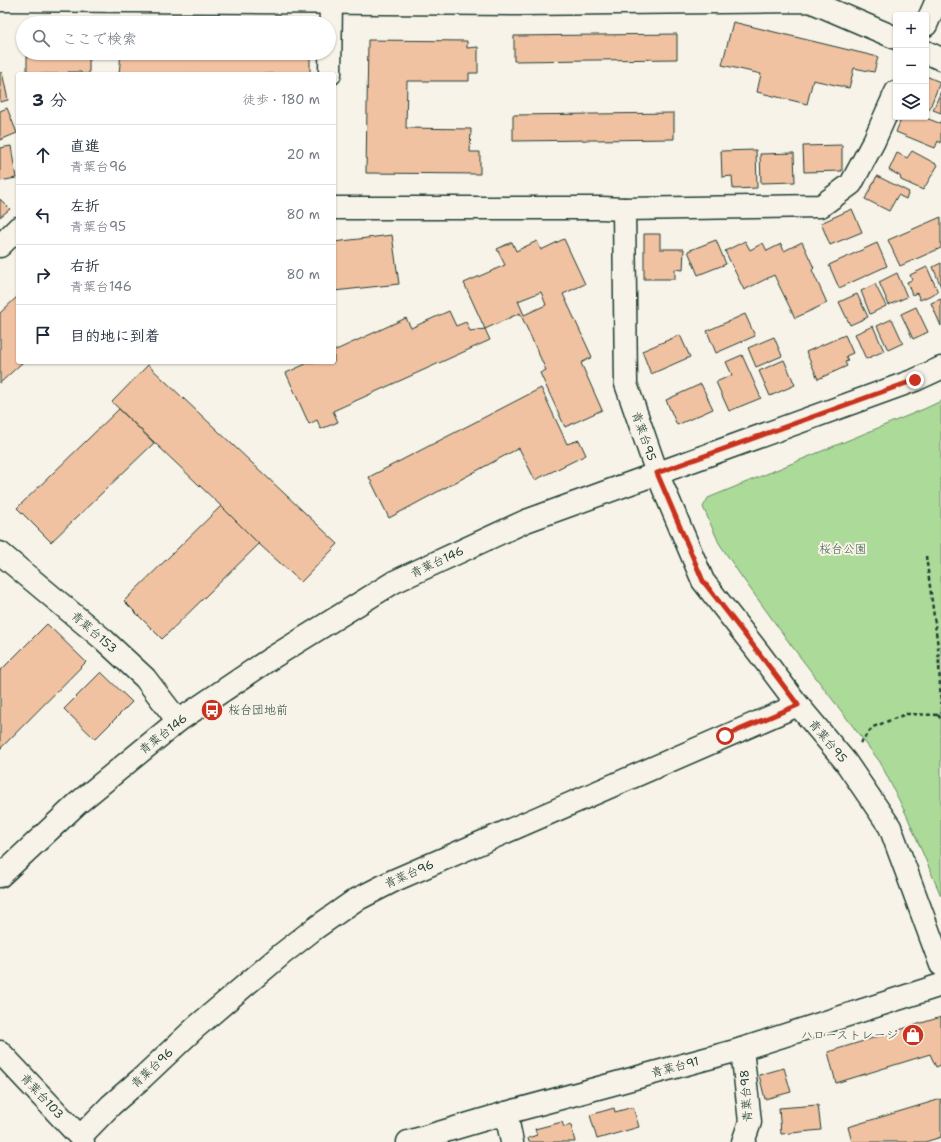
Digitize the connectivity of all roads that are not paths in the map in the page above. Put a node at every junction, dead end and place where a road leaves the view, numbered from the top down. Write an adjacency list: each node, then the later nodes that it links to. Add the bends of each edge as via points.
1 (0, 0): 3 (street)
2 (937, 0): 5 (street)
3 (330, 2): 4 (street); 6 (street, via 518,4 810,1)
4 (330, 16)
5 (929, 18)
6 (893, 37)
7 (929, 53): 8 (street)
8 (941, 59)
9 (330, 60): 10 (street)
10 (330, 72)
11 (893, 99): 13 (street, via 851,184 821,206)
12 (336, 208): 13 (street)
13 (624, 209): 17 (street, 青葉台95, via 626,384)
14 (16, 230): 15 (street)
15 (0, 246)
16 (941, 368): 17 (street, 青葉台146, via 915,380)
17 (657, 473): 19 (street, 青葉台95, via 703,581); 20 (street, 青葉台146, via 526,521 394,582)
18 (0, 554): 20 (street, 青葉台153, via 104,640 145,678)
19 (798, 705): 22 (street, 青葉台95, via 845,761 890,827); 27 (street, 青葉台96, via 395,880 354,901 314,929 201,1023 111,1105)
20 (178, 720): 21 (street, 青葉台146, via 78,803)
21 (0, 876)
22 (941, 965)
23 (941, 985): 24 (street, 青葉台91)
24 (742, 1049): 26 (street, 青葉台91); 30 (street, 青葉台98, via 750,1122)
25 (0, 1052): 27 (street, 青葉台103)
26 (506, 1113): 28 (street, 青葉台91); 29 (street)
27 (82, 1139)
28 (408, 1142)
29 (512, 1142)
30 (743, 1142)

